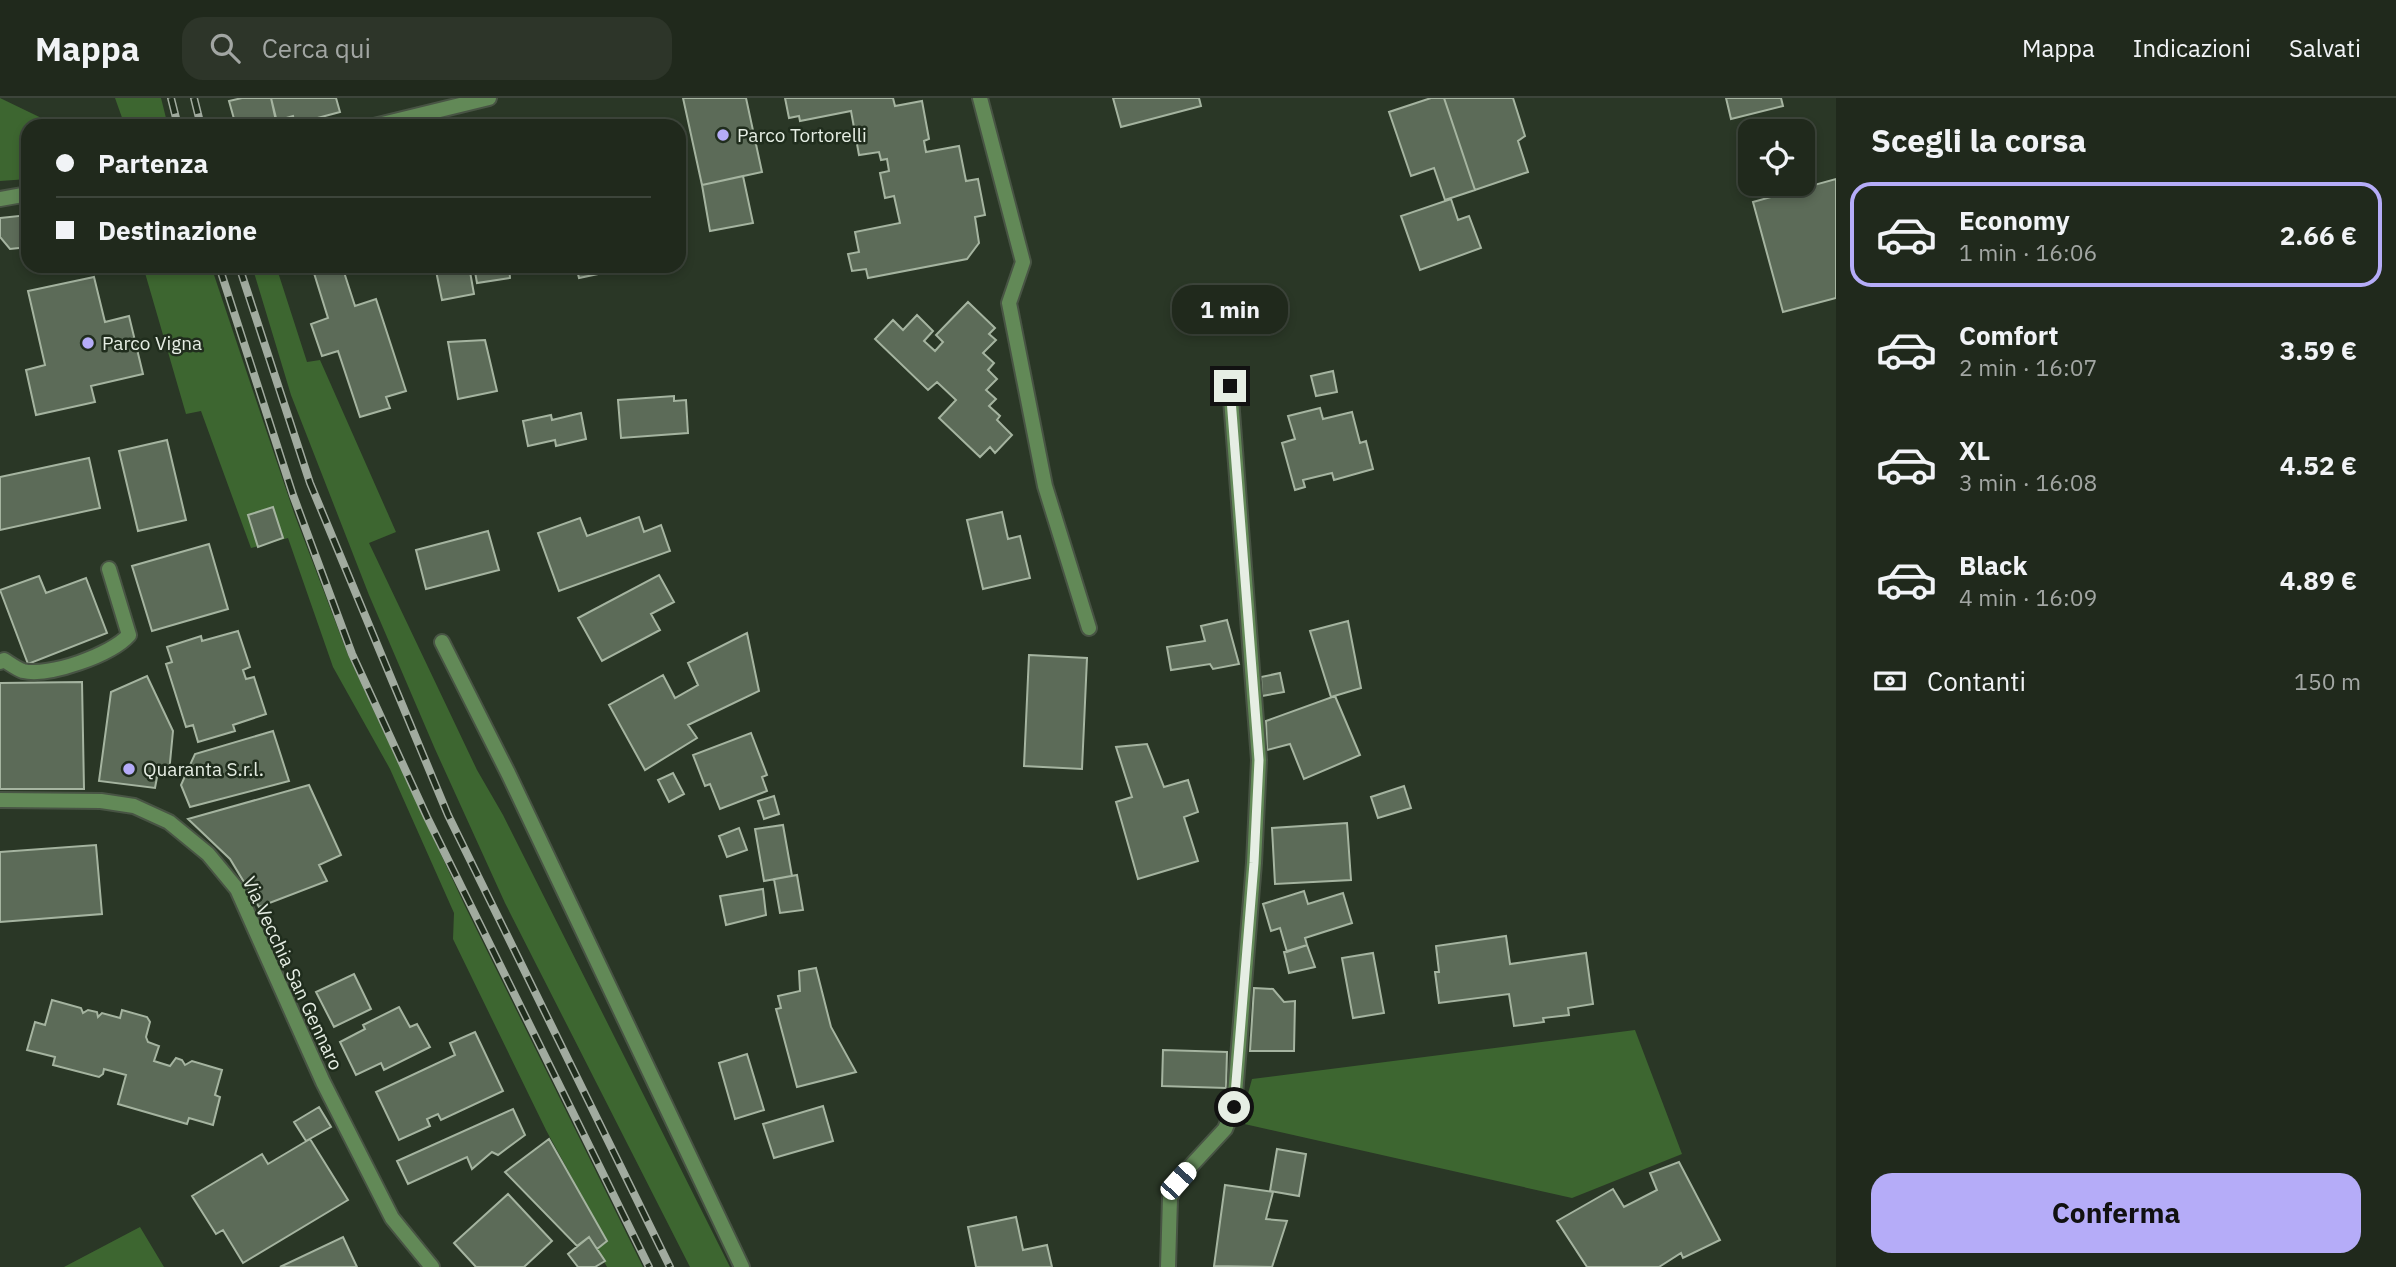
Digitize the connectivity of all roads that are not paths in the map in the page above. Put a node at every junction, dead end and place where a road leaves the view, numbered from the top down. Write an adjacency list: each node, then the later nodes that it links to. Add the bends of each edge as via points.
1 (489, 98): 3 (street)
2 (981, 98): 8 (street, via 1023,262 1009,303 1045,486)
3 (403, 119)
4 (21, 195): 5 (street)
5 (0, 199)
6 (1230, 386): 14 (street, via 1259,760 1254,863 1234,1107 1225,1129 1178,1181 1170,1198)
7 (109, 569): 10 (street, via 129,635 119,646 60,669 23,671)
8 (1089, 628)
9 (442, 642): 13 (street)
10 (1, 659)
11 (0, 800): 12 (street, Via Vecchia San Gennaro, via 101,800 134,806 169,822 208,853 237,889 323,1082 392,1218)
12 (432, 1267)
13 (742, 1267)
14 (1168, 1267)

